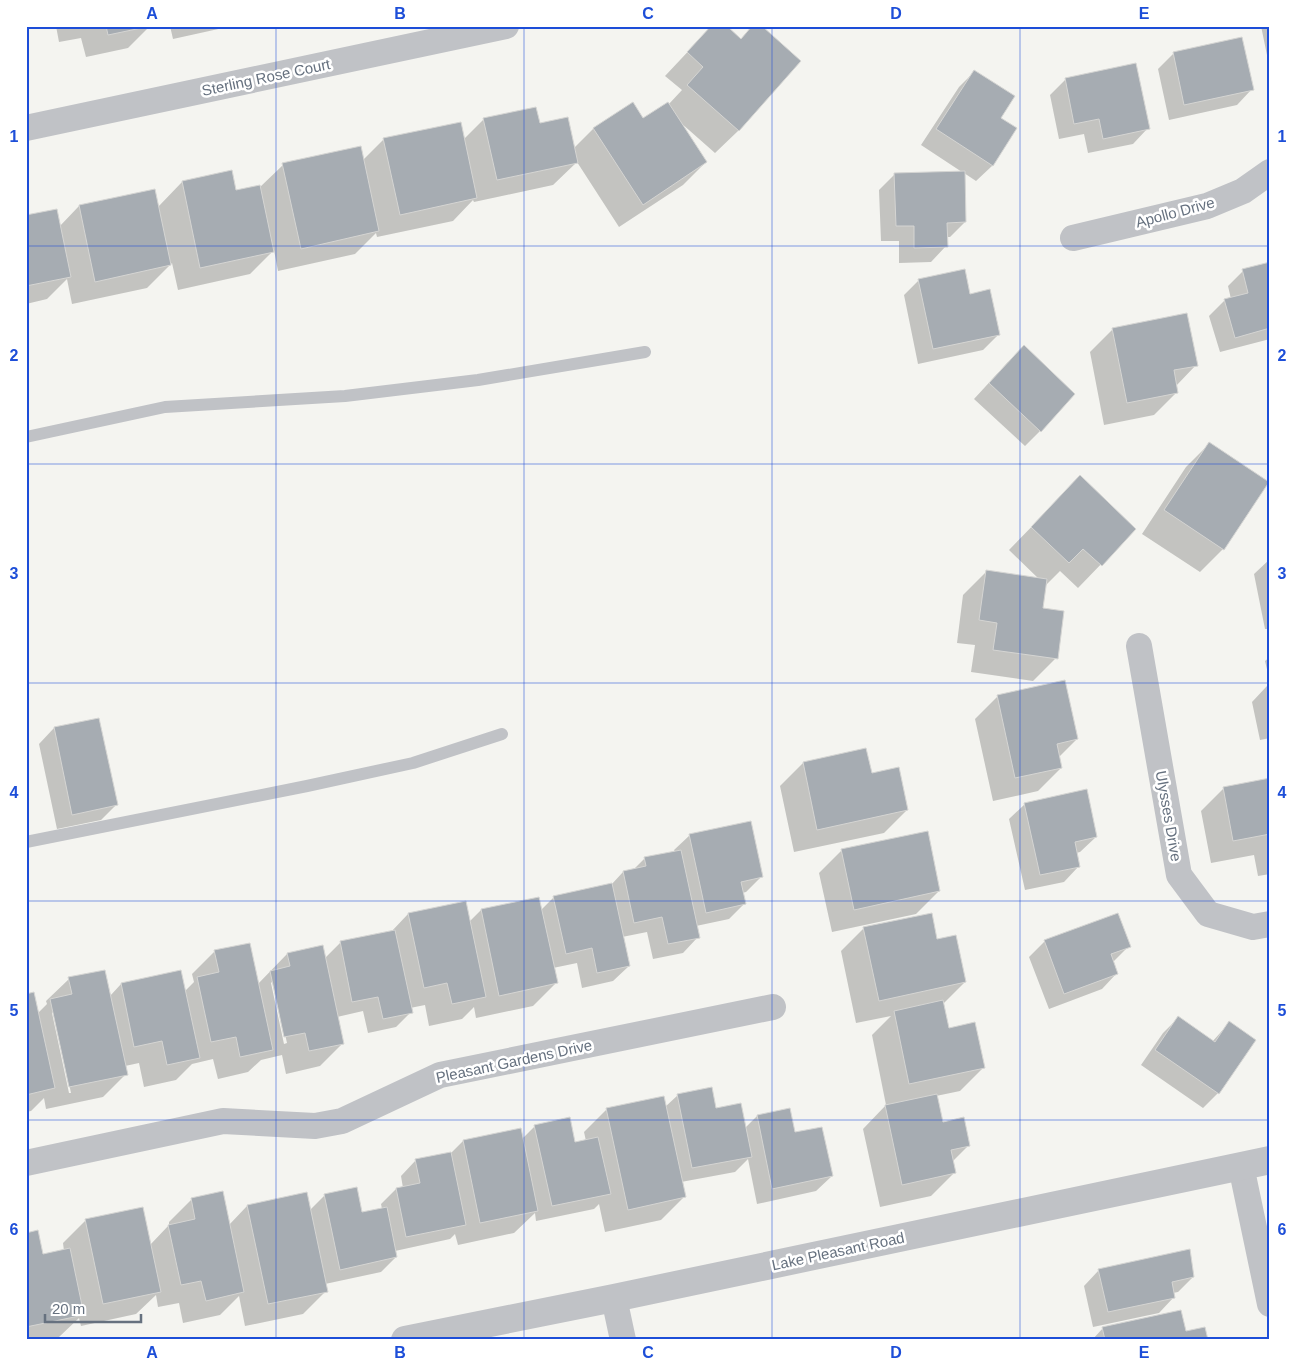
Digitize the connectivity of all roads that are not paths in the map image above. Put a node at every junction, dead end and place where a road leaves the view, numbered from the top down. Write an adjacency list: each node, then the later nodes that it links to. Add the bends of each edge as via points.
1 (506, 26): 2 (street, Sterling Rose Court)
2 (26, 128)
3 (1270, 172): 4 (street, Apollo Drive, via 1242,191 1207,206)
4 (1073, 238)
5 (645, 352): 6 (lane, via 468,382 345,396 166,407)
6 (26, 437)
7 (1140, 646): 10 (street, Ulysses Drive, via 1179,875 1208,914 1253,927)
8 (502, 734): 9 (lane, via 412,763)
9 (26, 842)
10 (1270, 924)
11 (773, 1007): 13 (street, Pleasant Gardens Drive, via 440,1075 342,1122 315,1126 223,1121)
12 (1270, 1160): 14 (street, Lake Pleasant Road)
13 (26, 1163)
14 (1241, 1166): 15 (street, Lake Pleasant Road); 16 (street)
15 (614, 1298): 17 (street, Lake Pleasant Road); 18 (street)
16 (1270, 1304)
17 (405, 1340)
18 (623, 1340)

